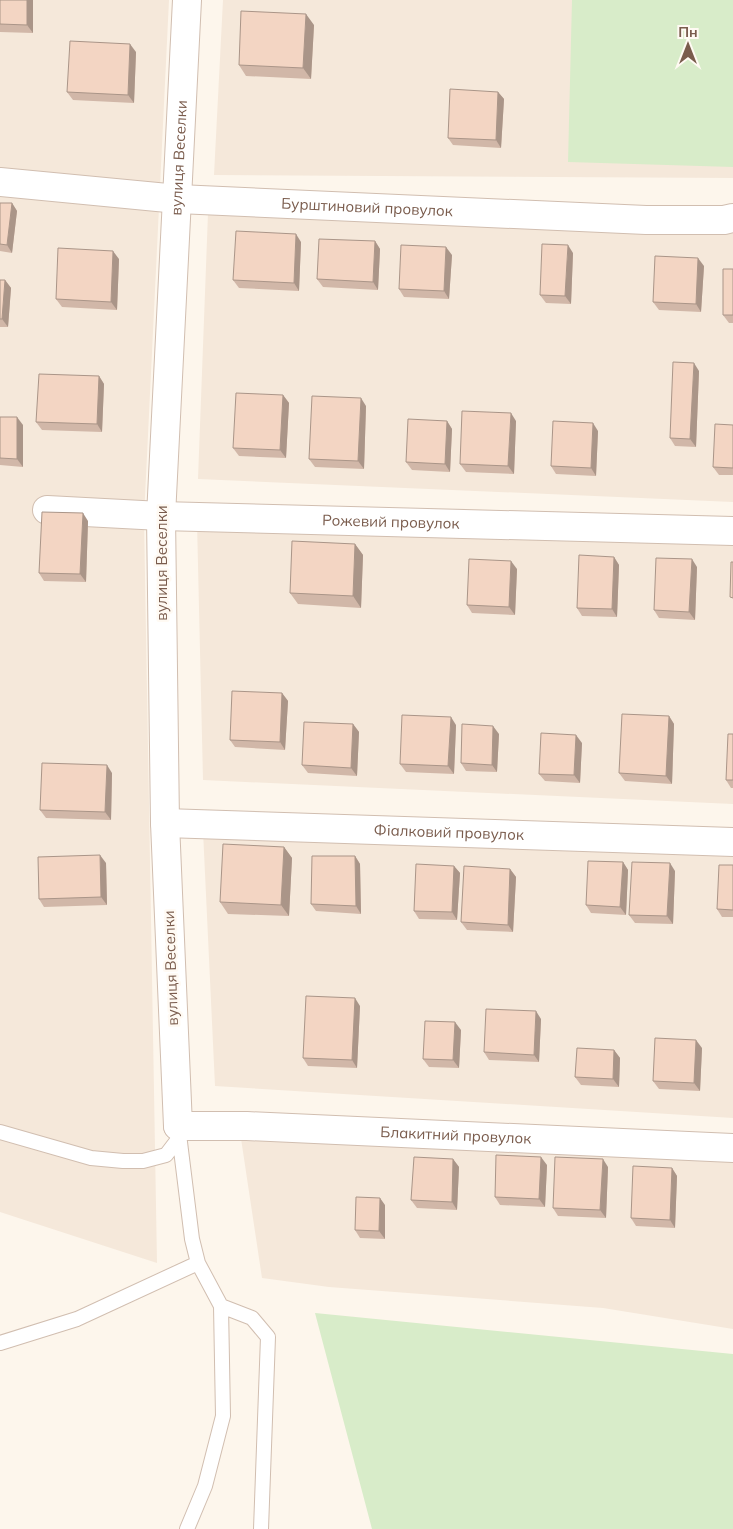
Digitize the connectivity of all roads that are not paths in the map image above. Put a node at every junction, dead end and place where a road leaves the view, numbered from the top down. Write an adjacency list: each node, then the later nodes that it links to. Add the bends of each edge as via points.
1 (187, 0): 3 (street, вулиця Веселки)
2 (0, 182): 3 (street, Бурштиновий провулок)
3 (178, 199): 4 (street, Бурштиновий провулок, via 646,220); 6 (street, вулиця Веселки)
4 (733, 218)
5 (47, 510): 6 (street, Рожевий провулок)
6 (161, 516): 7 (street, Рожевий провулок); 8 (street, вулиця Веселки)
7 (733, 531)
8 (165, 822): 9 (street, Фіалковий провулок); 11 (street, вулиця Веселки)
9 (733, 842)
10 (0, 1132): 11 (lane, via 91,1158 124,1161 166,1156)
11 (178, 1132): 12 (street, Блакитний провулок, via 257,1126); 13 (lane)
12 (733, 1148)
13 (198, 1263): 14 (lane); 15 (lane, via 77,1318)
14 (221, 1306): 16 (lane, via 223,1416 205,1486); 17 (lane, via 252,1318 268,1337)
15 (0, 1343)
16 (187, 1529)
17 (261, 1529)

